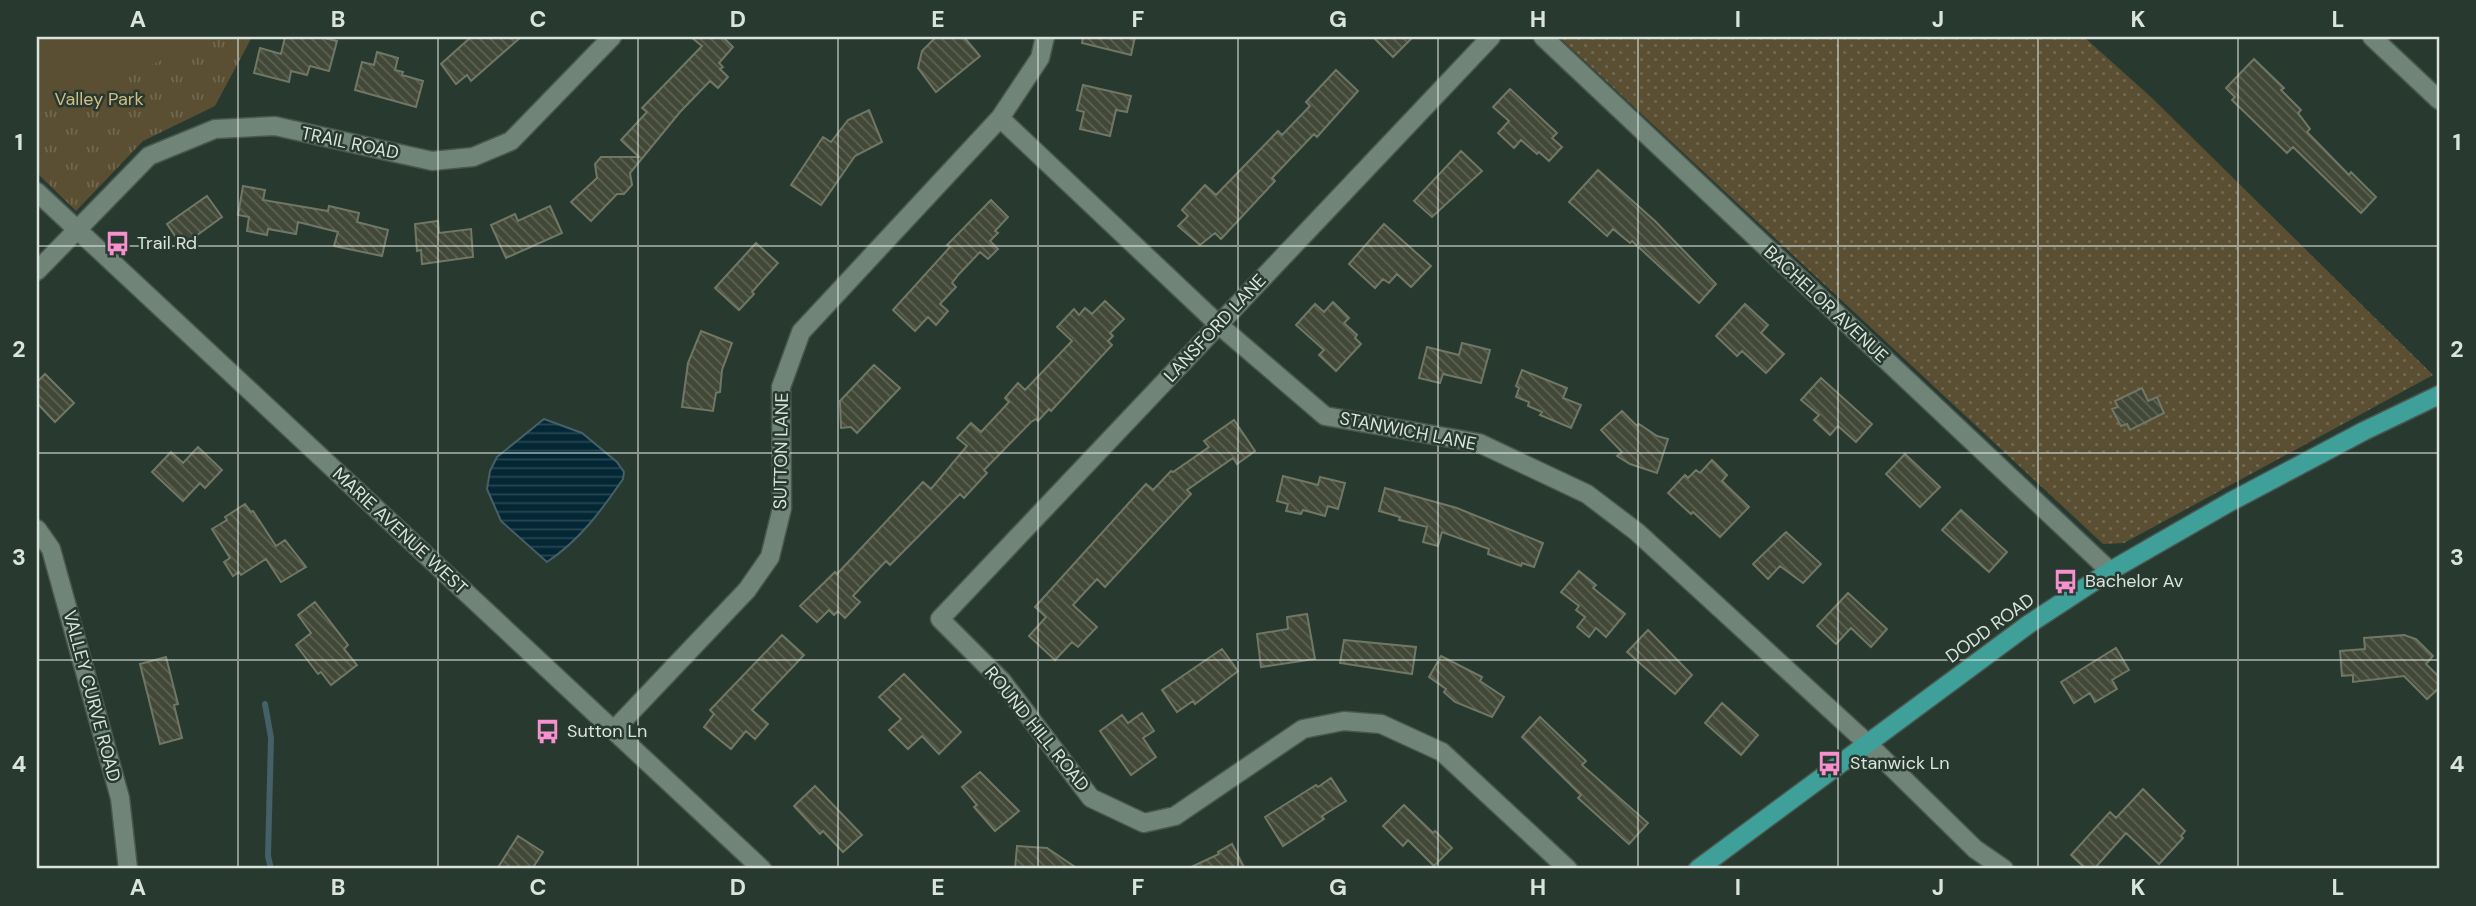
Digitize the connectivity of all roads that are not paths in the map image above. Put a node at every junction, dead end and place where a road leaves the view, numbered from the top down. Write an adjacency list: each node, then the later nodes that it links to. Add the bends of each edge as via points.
1 (611, 37): 9 (street, TRAIL ROAD, via 511,141 473,157 432,161 275,126 215,129 149,156)
2 (1045, 37): 7 (street, SUTTON LANE, via 1040,58)
3 (1491, 37): 11 (street, LANSFORD LANE)
4 (1543, 37): 14 (street, BACHELOR AVENUE)
5 (2372, 37): 6 (street)
6 (2439, 100)
7 (1000, 118): 11 (street, STANWICH LANE); 16 (street, SUTTON LANE, via 801,332 781,387 782,508 769,557 747,590)
8 (37, 192): 9 (street, MARIE AVENUE WEST)
9 (75, 229): 10 (street, TRAIL ROAD); 16 (street, MARIE AVENUE WEST)
10 (37, 271)
11 (1219, 325): 15 (street, LANSFORD LANE); 17 (street, STANWICH LANE, via 1325,416 1479,443 1587,494 1637,532)
12 (2439, 395): 14 (main road, DODD ROAD, via 2230,502)
13 (37, 528): 18 (street, VALLEY CURVE ROAD, via 51,549 117,786)
14 (2110, 571): 17 (main road, DODD ROAD, via 2029,624)
15 (940, 619): 20 (street, ROUND HILL ROAD, via 1002,681 1091,798 1144,822 1175,816 1303,729 1344,721 1381,724 1442,752)
16 (614, 730): 19 (street, MARIE AVENUE WEST)
17 (1868, 744): 21 (main road, DODD ROAD); 22 (street, STANWICH LANE, via 1975,849)
18 (128, 869)
19 (762, 869)
20 (1568, 869)
21 (1698, 869)
22 (2004, 869)

